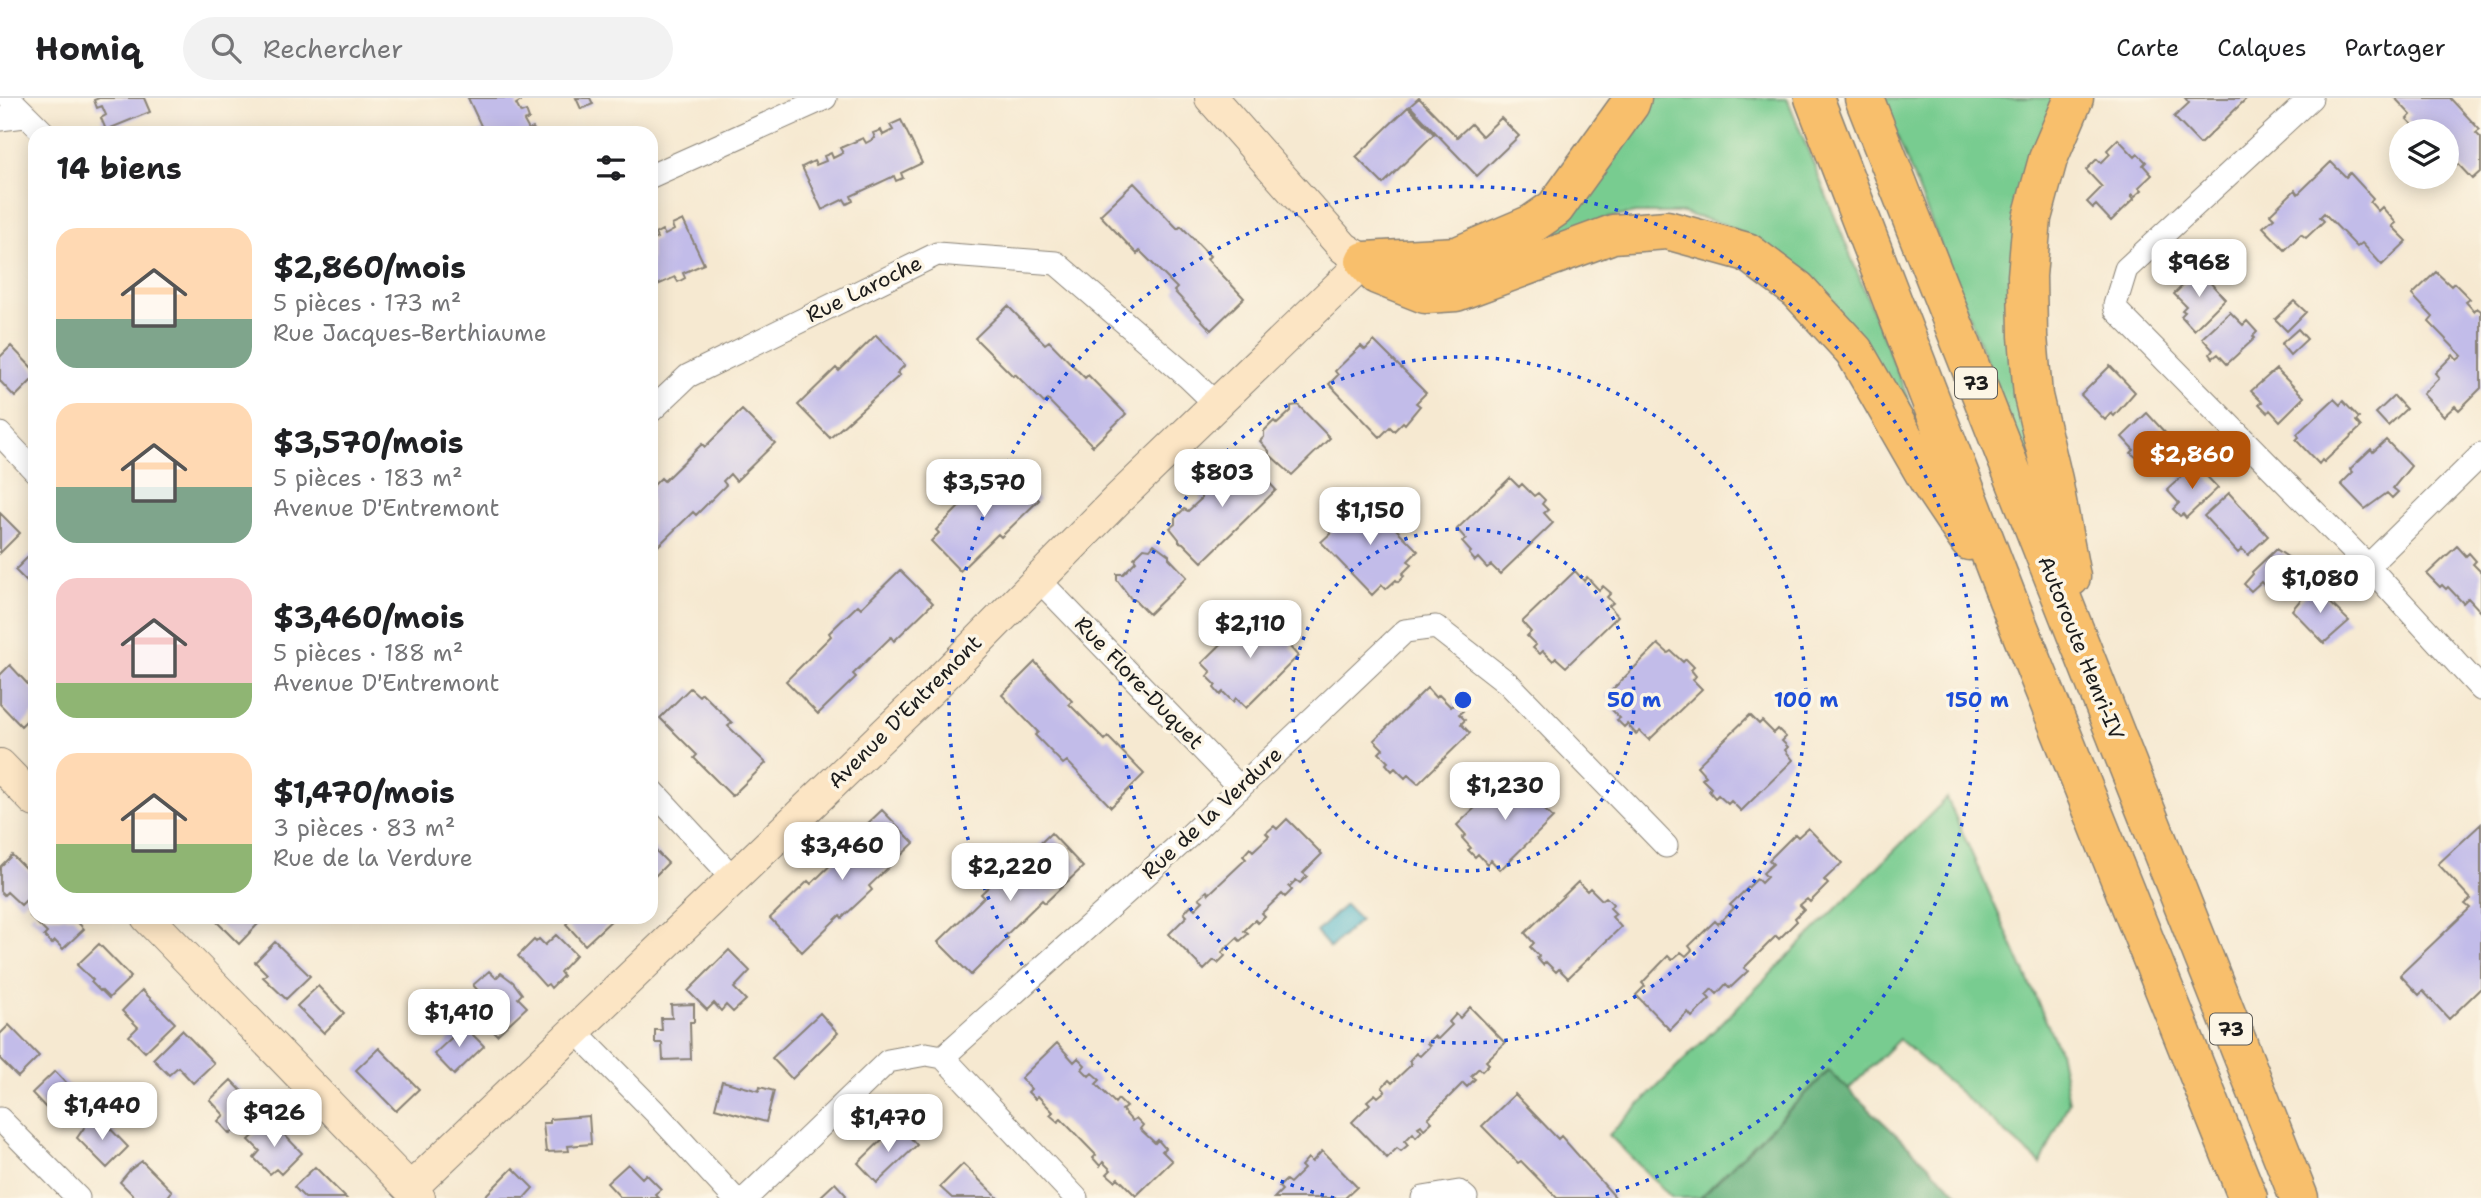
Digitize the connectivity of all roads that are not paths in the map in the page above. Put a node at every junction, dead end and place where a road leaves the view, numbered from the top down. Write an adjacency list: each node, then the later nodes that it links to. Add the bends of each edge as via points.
1 (9, 98): 9 (street)
2 (825, 98): 12 (street)
3 (1211, 98): 13 (street, via 1344,248)
4 (1632, 98): 13 (highway, via 1555,208 1532,224 1457,256)
5 (1814, 98): 21 (highway, 73)
6 (1864, 98): 22 (highway, Autoroute Henri-IV / 73)
7 (2074, 98): 22 (highway, via 2048,159 2032,218 2028,336 2033,396)
8 (2311, 98): 19 (street, via 2126,269 2115,305)
9 (25, 116): 10 (street); 11 (street)
10 (0, 118)
11 (36, 126)
12 (658, 173)
13 (1365, 261): 15 (street, Avenue D'Entremont); 21 (highway, via 1377,275 1424,295 1457,292 1614,234 1667,230 1747,252 1798,289 1854,351 1930,483)
14 (658, 404): 15 (street, Rue Laroche, via 688,376 937,254 1056,263)
15 (1216, 404): 20 (street, Avenue D'Entremont)
16 (0, 434): 18 (street)
17 (2481, 455): 19 (street)
18 (28, 464)
19 (2368, 566): 23 (street)
20 (1038, 579): 25 (street, Rue Flore-Duquet); 29 (street, Avenue D'Entremont)
21 (2008, 600): 41 (highway, 73)
22 (2089, 669): 42 (highway, Autoroute Henri-IV / 73)
23 (2481, 689)
24 (0, 765): 26 (street)
25 (1240, 788): 28 (street, Rue de la Verdure, via 1405,631 1436,627 1509,684); 32 (street, Rue de la Verdure)
26 (28, 794)
27 (658, 797): 29 (street)
28 (1666, 846)
29 (734, 879): 31 (street, Avenue D'Entremont)
30 (154, 924): 34 (street)
31 (576, 1032): 34 (street, Avenue D'Entremont); 36 (street)
32 (943, 1057): 37 (street, via 926,1054 888,1061); 38 (street)
33 (0, 1119): 35 (street)
34 (415, 1194)
35 (78, 1198)
36 (734, 1198)
37 (746, 1198)
38 (1076, 1198)
39 (1423, 1198): 40 (street, via 1459,1192)
40 (1465, 1198)
41 (2248, 1198)
42 (2299, 1198)

